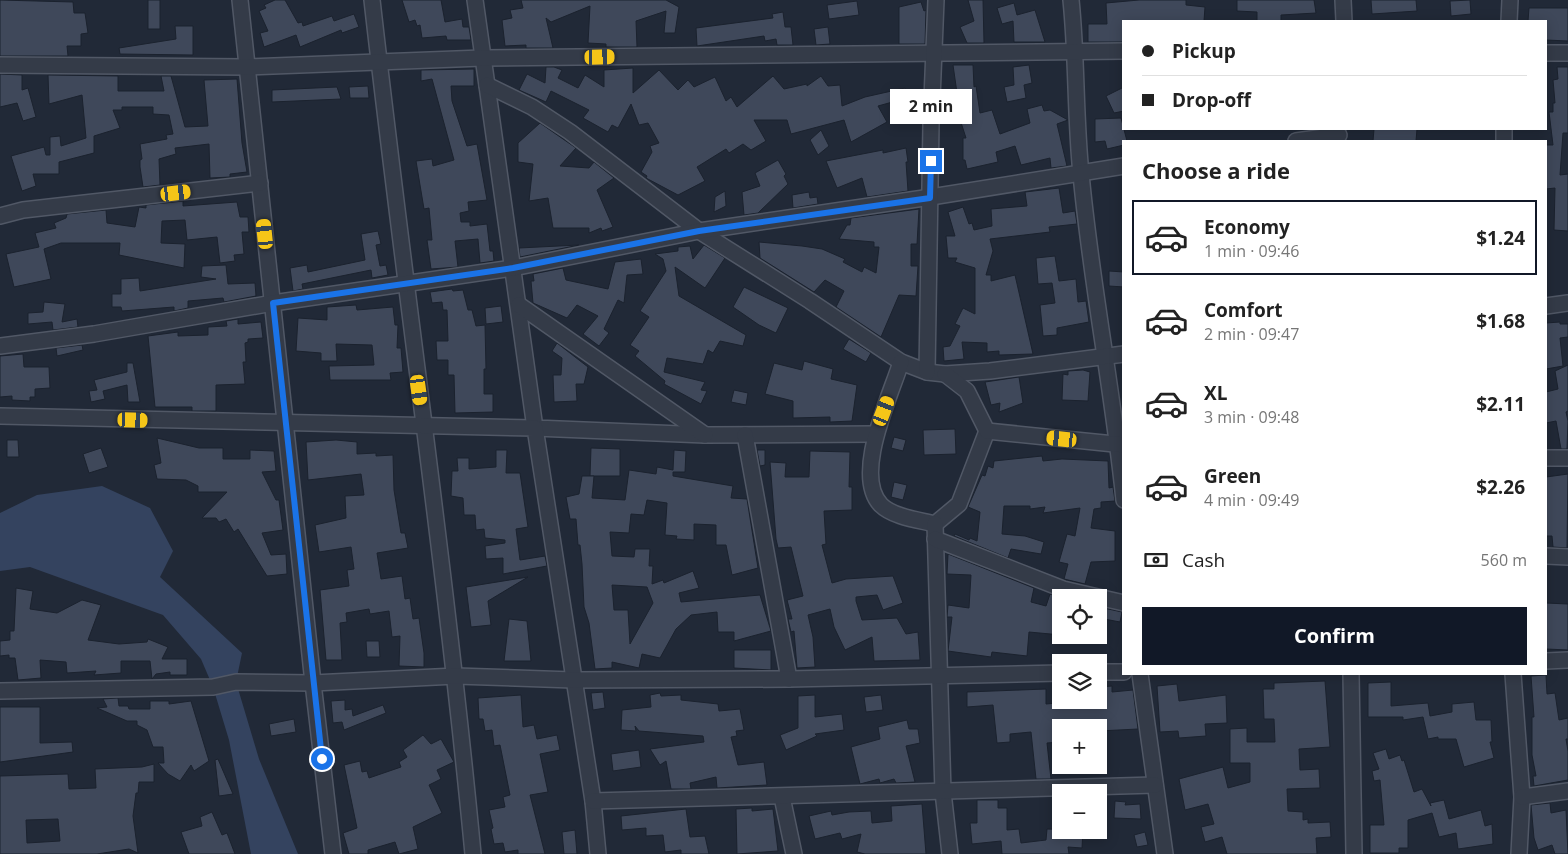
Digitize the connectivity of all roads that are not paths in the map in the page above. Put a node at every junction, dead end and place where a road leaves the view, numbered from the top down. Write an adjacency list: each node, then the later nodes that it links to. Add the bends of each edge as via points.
1 (240, 0): 18 (street)
2 (372, 0): 16 (street)
3 (475, 0): 15 (street)
4 (936, 0): 12 (street)
5 (1072, 0): 11 (street)
6 (1343, 0): 8 (street)
7 (1510, 0): 9 (street)
8 (1344, 20)
9 (1509, 20)
10 (1122, 51): 11 (street)
11 (1076, 52): 12 (street); 23 (street)
12 (933, 53): 15 (street); 25 (street)
13 (1547, 53): 14 (street)
14 (1568, 53)
15 (482, 58): 16 (street); 19 (street)
16 (379, 62): 18 (street); 29 (street)
17 (0, 65): 18 (street)
18 (246, 67): 24 (street)
19 (487, 85): 27 (street, via 532,107 570,132); 28 (street)
20 (1339, 135): 21 (street)
21 (1303, 140)
22 (1122, 166): 23 (street)
23 (1081, 173): 25 (street); 36 (street)
24 (260, 183): 26 (street, via 23,210); 30 (street)
25 (930, 198): 27 (street); 38 (street)
26 (0, 216)
27 (699, 231): 28 (street); 37 (street)
28 (513, 268): 29 (street); 32 (street)
29 (405, 282): 30 (street); 42 (street)
30 (273, 303): 34 (street, via 94,334); 41 (street)
31 (1568, 303): 33 (street)
32 (519, 305): 43 (street); 46 (street)
33 (1547, 306)
34 (0, 346)
35 (1122, 354): 36 (street)
36 (1105, 356): 39 (street); 48 (street)
37 (901, 362): 38 (street); 45 (street)
38 (927, 372): 39 (street)
39 (945, 374): 44 (street, via 967,391)
40 (0, 416): 41 (street)
41 (286, 424): 42 (street); 68 (street)
42 (424, 426): 43 (street); 64 (street)
43 (535, 428): 46 (street); 67 (street)
44 (987, 431): 48 (street); 52 (street, via 959,504)
45 (875, 434): 47 (street); 52 (street, via 871,465 879,502)
46 (705, 435): 47 (street)
47 (745, 435): 66 (street)
48 (1121, 445): 51 (street)
49 (1547, 458): 50 (street)
50 (1568, 458)
51 (1122, 463)
52 (935, 532): 55 (street, via 1063,589); 65 (street)
53 (1547, 556): 54 (street)
54 (1568, 556)
55 (1122, 603)
56 (1568, 660): 57 (street)
57 (1547, 661)
58 (1107, 672): 59 (street)
59 (1122, 672)
60 (1052, 673): 65 (street)
61 (1140, 675): 70 (street)
62 (1351, 675): 82 (street)
63 (1513, 675): 74 (street)
64 (456, 676): 67 (street); 68 (street); 77 (street)
65 (939, 677): 66 (street); 72 (street)
66 (789, 679): 67 (street)
67 (572, 680): 75 (street)
68 (312, 683): 69 (street, via 236,682 213,687); 76 (street)
69 (0, 692)
70 (1155, 785): 72 (street); 81 (street)
71 (1568, 791): 74 (street)
72 (943, 792): 73 (street); 80 (street)
73 (782, 797): 75 (street); 79 (street)
74 (1522, 797): 83 (street)
75 (593, 801): 78 (street)
76 (333, 854)
77 (473, 854)
78 (598, 854)
79 (794, 854)
80 (950, 854)
81 (1165, 854)
82 (1354, 854)
83 (1519, 854)

